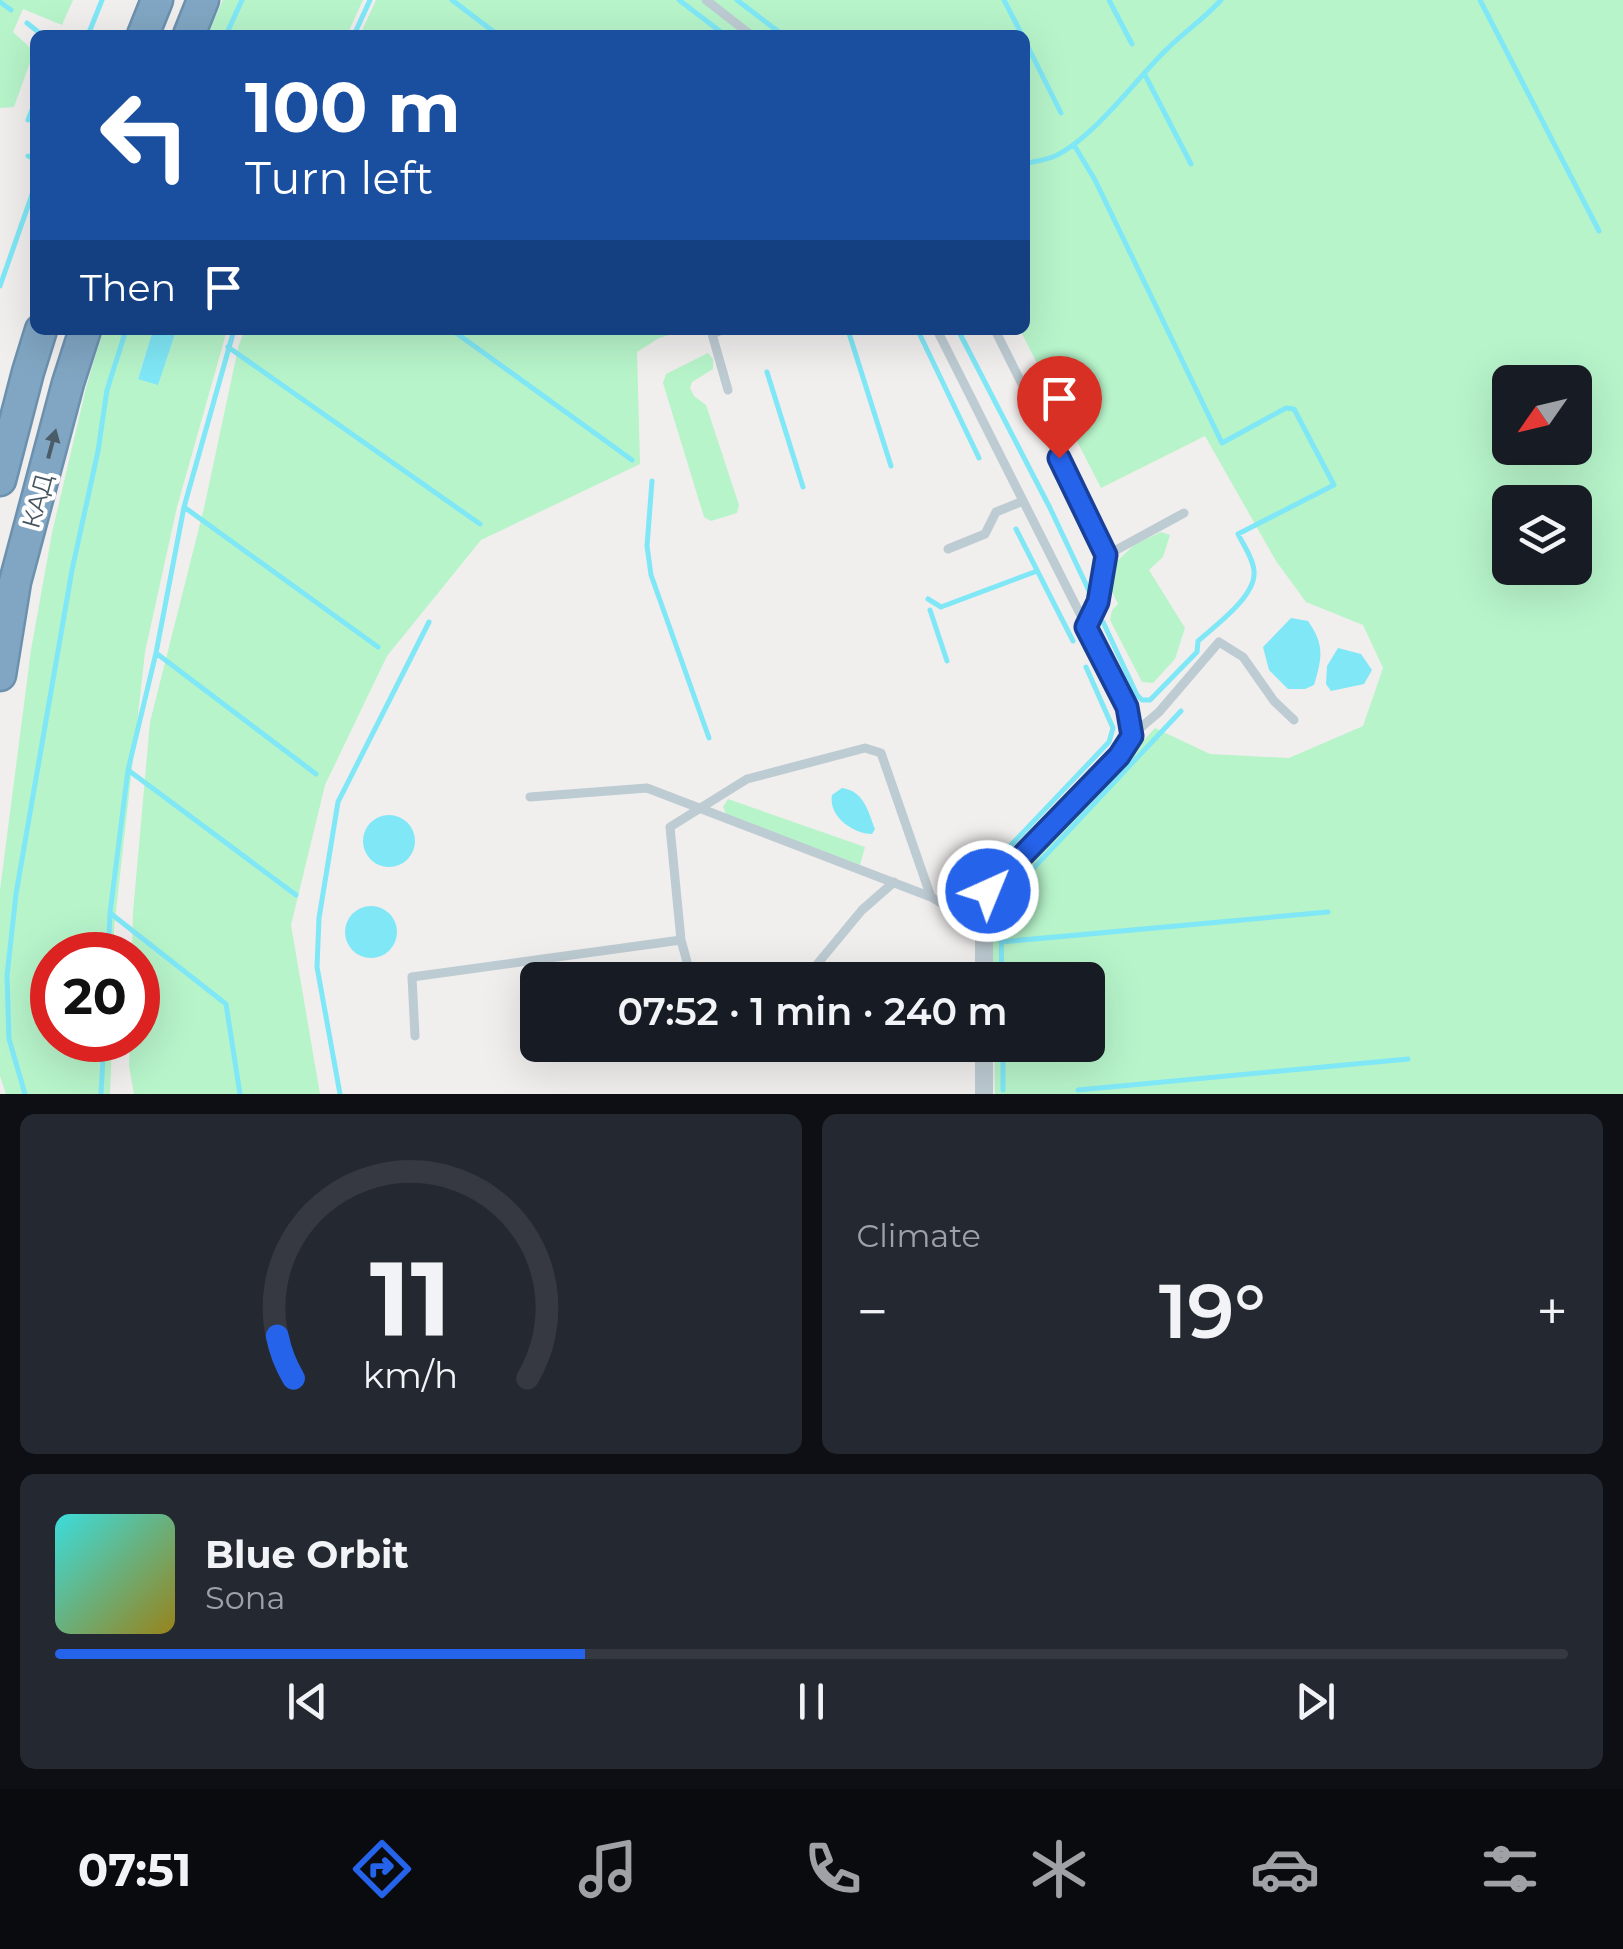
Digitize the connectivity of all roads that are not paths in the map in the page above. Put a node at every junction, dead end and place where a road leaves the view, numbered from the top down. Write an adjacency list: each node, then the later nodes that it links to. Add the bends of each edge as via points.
1 (158, 0): 4 (highway)
2 (203, 0): 5 (highway)
3 (706, 0): 6 (lane)
4 (145, 30)
5 (191, 30)
6 (745, 30)
7 (39, 335): 13 (highway, КАД)
8 (83, 335): 19 (highway, КАД, one-way to 8, via 15,582)
9 (712, 335): 12 (lane)
10 (940, 335): 14 (lane)
11 (997, 335): 17 (lane)
12 (728, 390)
13 (0, 480)
14 (1023, 501): 16 (lane, via 996,512 985,534); 18 (lane)
15 (1184, 512): 17 (lane)
16 (948, 549)
17 (1106, 555): 18 (lane)
18 (1086, 627): 21 (lane, via 1127,707)
19 (0, 675)
20 (1294, 720): 21 (lane, via 1244,657 1219,642)
21 (1132, 736): 26 (lane, via 988,891)
22 (530, 797): 23 (lane, via 647,788)
23 (699, 808): 24 (lane); 25 (lane, via 747,779 865,748 881,753); 27 (lane, via 670,827)
24 (894, 882): 25 (lane); 29 (lane)
25 (931, 897): 26 (lane)
26 (984, 929): 30 (street)
27 (681, 940): 28 (lane); 31 (lane, via 412,977)
28 (687, 962)
29 (819, 962)
30 (984, 962)
31 (415, 1036)
32 (984, 1062): 33 (street)
33 (984, 1094)

